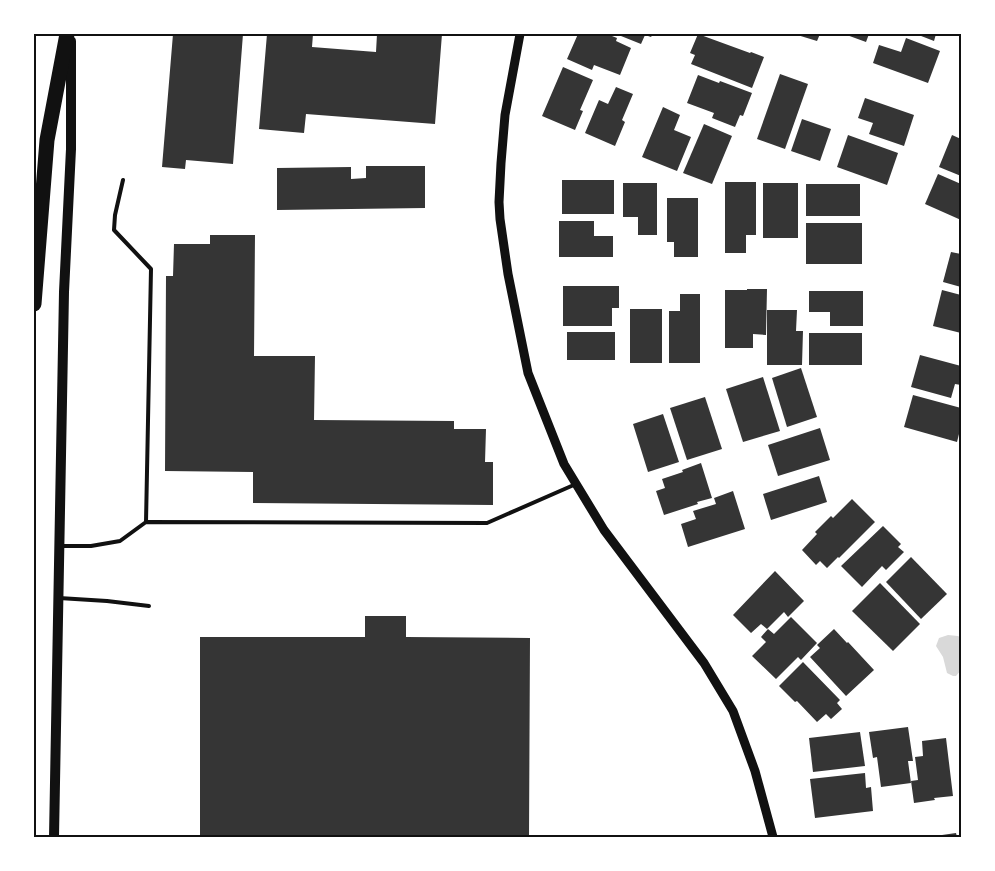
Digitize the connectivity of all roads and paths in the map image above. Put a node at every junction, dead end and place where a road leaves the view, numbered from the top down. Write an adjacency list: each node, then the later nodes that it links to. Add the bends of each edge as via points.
1 (67, 34): 5 (highway, via 47,140)
2 (71, 34): 8 (main road)
3 (520, 34): 6 (street, via 505,115 500,219 528,373 564,464)
4 (123, 180): 7 (lane, via 114,230 150,269)
5 (34, 304)
6 (576, 484): 7 (lane, via 487,523); 12 (street, via 604,530 704,663 733,710)
7 (146, 522): 8 (lane, via 120,541 91,546)
8 (60, 546): 9 (main road)
9 (59, 598): 10 (lane); 11 (main road)
10 (149, 606)
11 (54, 837)
12 (774, 837)

